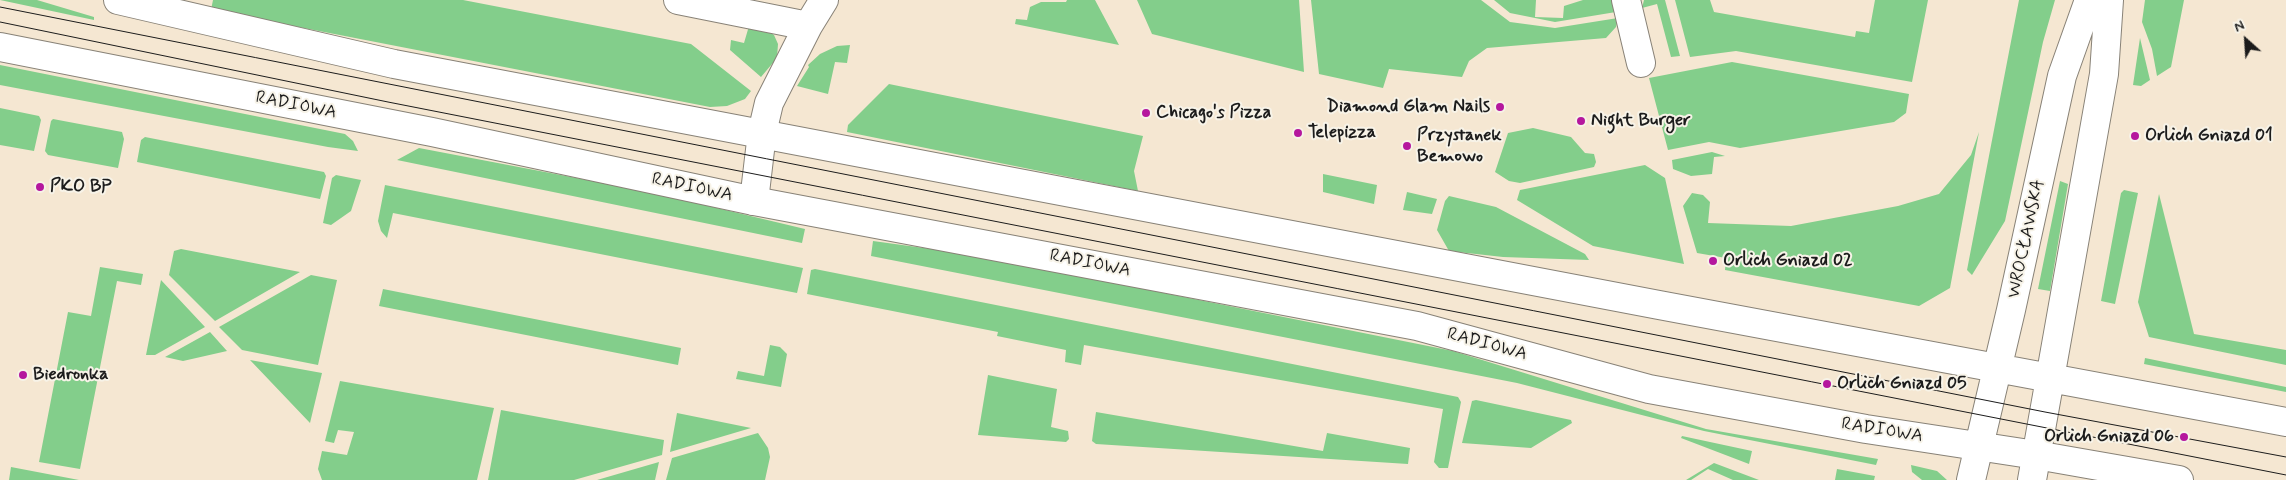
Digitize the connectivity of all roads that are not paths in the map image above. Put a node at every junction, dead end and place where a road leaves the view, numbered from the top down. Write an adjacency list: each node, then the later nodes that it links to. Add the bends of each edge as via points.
1 (118, 0): 10 (street, via 394,64)
2 (678, 0): 7 (street)
3 (824, 0): 7 (street)
4 (1626, 0): 9 (street)
5 (2089, 0): 12 (street, WROCŁAWSKA, via 2062,76)
6 (2110, 0): 13 (street, via 2104,74)
7 (808, 26): 10 (street, via 771,96)
8 (0, 47): 11 (street, RADIOWA, via 432,132)
9 (1641, 63)
10 (762, 133): 11 (street); 12 (street)
11 (754, 201): 15 (street, RADIOWA, via 1417,326 1649,389)
12 (1997, 367): 13 (street); 15 (street, WROCŁAWSKA)
13 (2051, 376): 14 (street); 16 (street)
14 (2286, 422)
15 (1979, 447): 16 (street, RADIOWA); 17 (street, WROCŁAWSKA)
16 (2034, 467): 18 (street, RADIOWA)
17 (1971, 480)
18 (2179, 480)

